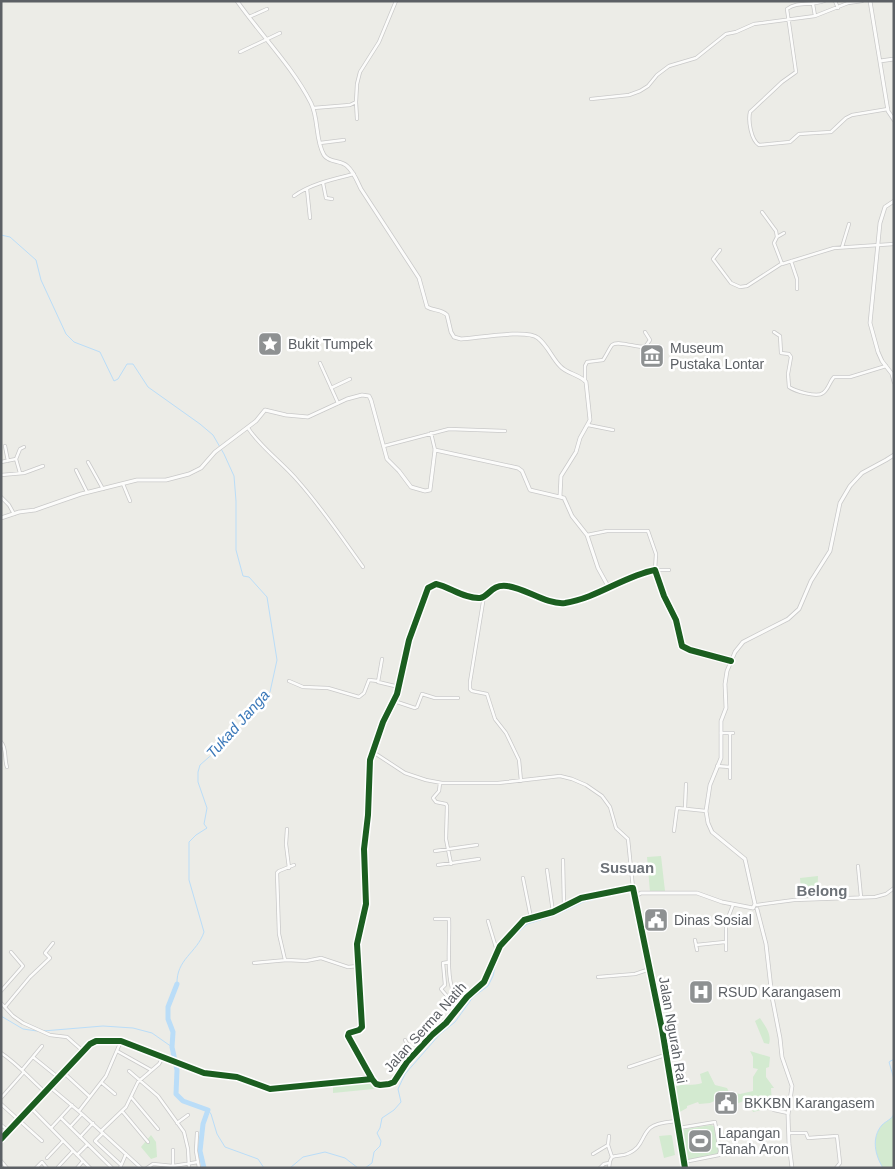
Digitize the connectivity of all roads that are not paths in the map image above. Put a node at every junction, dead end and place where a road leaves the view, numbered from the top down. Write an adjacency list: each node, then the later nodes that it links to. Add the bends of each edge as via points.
1 (237, 1): 11 (street)
2 (396, 1): 19 (street, via 379,42 360,72)
3 (824, 1): 7 (street)
4 (835, 1): 8 (street)
5 (862, 1): 8 (street)
6 (870, 1): 17 (street)
7 (813, 4): 10 (street); 12 (street, via 787,8)
8 (838, 8): 10 (street)
9 (267, 9): 11 (street)
10 (816, 16): 12 (street)
11 (249, 17): 14 (street)
12 (788, 21): 18 (street, via 754,24 723,36 702,54 666,68 640,91); 21 (street, via 796,72 750,112 757,144 788,142 799,134 831,132 846,118)
13 (280, 33): 14 (street)
14 (267, 39): 15 (street); 20 (street)
15 (240, 52)
16 (894, 59): 17 (street)
17 (880, 61): 21 (street)
18 (591, 98)
19 (356, 102): 20 (street); 22 (street)
20 (313, 108): 25 (street)
21 (888, 109): 23 (street)
22 (357, 119)
23 (894, 120)
24 (344, 140): 25 (street)
25 (320, 143): 26 (street, via 326,157 345,164)
26 (354, 174): 27 (street); 49 (street, via 419,278 426,304 448,314 454,337 530,334 542,342 561,368)
27 (323, 183): 28 (street); 30 (street, via 326,198)
28 (307, 190): 29 (street); 33 (street)
29 (294, 196)
30 (332, 199)
31 (894, 201): 38 (street, via 887,204 883,214)
32 (762, 212): 36 (street, via 776,230)
33 (310, 218)
34 (849, 224): 39 (street)
35 (784, 234): 36 (street)
36 (777, 237): 42 (street, via 774,243)
37 (894, 244): 38 (street)
38 (878, 245): 39 (street); 47 (street, via 870,323)
39 (842, 247): 41 (street)
40 (720, 250): 42 (street, via 713,259 732,283 740,286 747,286)
41 (792, 261): 42 (street); 43 (street)
42 (781, 264)
43 (797, 289)
44 (645, 332): 49 (street, via 650,340 645,347 616,343 603,360 587,362)
45 (774, 332): 47 (street, via 780,336 781,353 791,357 789,387 798,392 820,395 834,377 852,376)
46 (320, 363): 51 (street)
47 (886, 366): 50 (street)
48 (350, 379): 51 (street)
49 (585, 381): 53 (street, via 590,407)
50 (894, 382)
51 (331, 388): 52 (street)
52 (338, 403): 54 (street, via 311,416 286,416 268,409); 59 (street, via 369,396)
53 (588, 425): 55 (street); 74 (street, via 561,476)
54 (248, 428): 71 (street, via 189,474); 80 (street, via 307,490)
55 (614, 430)
56 (505, 431): 57 (street, via 456,428)
57 (431, 433): 59 (street); 61 (street)
58 (5, 446): 64 (street)
59 (384, 446): 61 (street, via 389,462 408,485 425,491 431,486)
60 (24, 447): 63 (street)
61 (435, 450): 74 (street, via 515,466 522,471 530,490)
62 (894, 455): 86 (street, via 862,473 850,486 840,503 830,551 811,581 799,609 788,619 743,642)
63 (16, 459): 64 (street); 69 (street)
64 (8, 461): 65 (street)
65 (1, 462)
66 (88, 462): 72 (street)
67 (43, 466): 69 (street)
68 (76, 470): 73 (street)
69 (20, 473): 70 (street)
70 (1, 475)
71 (123, 484): 72 (street); 76 (street)
72 (102, 489): 73 (street)
73 (87, 492): 77 (street)
74 (560, 496): 79 (street)
75 (1, 498): 77 (street)
76 (130, 501)
77 (14, 514): 78 (street)
78 (1, 518)
79 (587, 535): 81 (street, via 648,530 656,554); 83 (street)
80 (363, 567)
81 (655, 570): 82 (street); 83 (street, via 632,576); 86 (street, via 676,620 682,646)
82 (669, 570)
83 (609, 588): 84 (street, via 565,603 508,586 494,587)
84 (484, 596): 89 (street, via 471,597 436,584 428,588 409,640); 99 (street, via 470,689 488,694 495,719 506,732 520,760)
85 (382, 659): 87 (street)
86 (731, 661): 92 (street, via 724,684 726,708)
87 (378, 680): 88 (street, via 369,680 359,697 328,688 303,687); 89 (street)
88 (288, 681)
89 (399, 687): 91 (street)
90 (458, 698): 91 (street, via 435,698 422,694 415,708)
91 (394, 701): 94 (street)
92 (721, 733): 95 (street, via 721,758); 97 (street, via 732,733)
93 (1, 742): 96 (street, via 5,747)
94 (372, 751): 100 (street, via 405,772); 141 (street, via 364,849 366,904 357,944)
95 (717, 766): 97 (street); 103 (street)
96 (7, 767)
97 (730, 767): 98 (street)
98 (730, 778)
99 (521, 781): 100 (street); 118 (street, via 564,776 586,784 602,796 610,807 616,828 628,839)
100 (440, 783): 107 (street, via 433,798 447,806)
101 (686, 784): 102 (street)
102 (685, 808): 103 (street); 105 (street, via 677,809)
103 (706, 811): 125 (street, via 712,832 745,859)
104 (288, 828): 115 (street)
105 (674, 832)
106 (477, 845): 107 (street)
107 (448, 849): 108 (street); 111 (street)
108 (435, 851)
109 (479, 859): 111 (street)
110 (563, 860): 124 (street)
111 (451, 864): 113 (street)
112 (294, 865): 115 (street)
113 (438, 865)
114 (858, 866): 122 (street)
115 (289, 868): 138 (street, via 277,873 279,934)
116 (547, 870): 126 (street)
117 (523, 878): 128 (street)
118 (633, 888): 120 (street); 121 (street); 124 (street, Jalan Serma Natih, via 587,896)
119 (894, 888): 122 (street, via 882,896)
120 (641, 893): 121 (street); 123 (street, via 696,892)
121 (634, 896): 142 (street, Jalan Ngurah Rai)
122 (860, 897): 125 (street, via 794,900)
123 (733, 905): 125 (street); 131 (street, via 726,923)
124 (564, 906): 126 (street, Jalan Serma Natih)
125 (756, 907): 182 (street, via 766,944 782,1057 792,1086)
126 (553, 912): 128 (street, Jalan Serma Natih)
127 (435, 918): 140 (street, via 449,919)
128 (531, 918): 136 (street, Jalan Serma Natih, via 524,920)
129 (488, 921): 136 (street)
130 (695, 940): 133 (street)
131 (725, 942): 133 (street); 135 (street)
132 (52, 943): 147 (street, via 45,953 50,958)
133 (696, 945): 134 (street)
134 (697, 950)
135 (726, 950)
136 (497, 951): 145 (street, Jalan Serma Natih, via 486,979)
137 (11, 952): 144 (street, via 23,966)
138 (286, 960): 139 (street); 141 (street, via 321,958 348,967)
139 (254, 962)
140 (449, 962): 145 (street, via 452,987); 148 (street, via 443,963 444,985 441,989)
141 (358, 966): 167 (street, via 362,1027 349,1033 348,1037)
142 (650, 969): 143 (street); 155 (street, Jalan Ngurah Rai)
143 (598, 978)
144 (1, 991)
145 (463, 1002): 148 (street, Jalan Serma Natih)
146 (1, 1003): 147 (street)
147 (5, 1007): 153 (street, via 13,1016 38,1030 67,1037)
148 (458, 1010): 157 (street, Jalan Serma Natih)
149 (405, 1040): 157 (street)
150 (121, 1041): 152 (street); 153 (street, via 94,1041); 159 (street, Jalan Serma Natih)
151 (42, 1046): 158 (street)
152 (118, 1051): 162 (street); 169 (street)
153 (84, 1052): 165 (street)
154 (1, 1053): 156 (street)
155 (665, 1055): 161 (street); 186 (street, Jalan Ngurah Rai)
156 (5, 1056): 160 (street); 163 (street)
157 (414, 1056): 167 (street, Jalan Serma Natih, via 392,1083 380,1085)
158 (32, 1057): 163 (street); 166 (street)
159 (165, 1058): 162 (street); 167 (street, Jalan Serma Natih, via 270,1089)
160 (1, 1060)
161 (629, 1068)
162 (151, 1070): 168 (street)
163 (23, 1071): 171 (street); 174 (street)
164 (129, 1071): 168 (street)
165 (64, 1073): 166 (street); 175 (street)
166 (59, 1079): 170 (street)
167 (372, 1079)
168 (140, 1080): 173 (street); 187 (street, via 158,1096)
169 (102, 1084): 172 (street); 175 (street)
170 (51, 1088): 171 (street); 177 (street)
171 (46, 1093): 179 (street)
172 (116, 1094)
173 (131, 1097): 180 (street); 193 (street)
174 (1, 1098)
175 (91, 1098): 181 (street)
176 (1, 1104): 185 (street)
177 (72, 1105): 181 (street); 184 (street)
178 (764, 1106): 182 (street)
179 (31, 1108): 185 (street); 190 (street)
180 (122, 1111): 195 (street); 203 (street)
181 (81, 1113): 189 (street); 191 (street)
182 (788, 1113): 197 (street)
183 (188, 1115): 187 (street)
184 (61, 1118): 190 (street); 191 (street)
185 (20, 1120): 194 (street); 201 (street)
186 (677, 1121): 192 (street, Jalan Ngurah Rai); 211 (street, via 656,1124 637,1148 628,1154)
187 (177, 1123): 218 (street, via 185,1135)
188 (1, 1124): 194 (street)
189 (93, 1124): 195 (street); 199 (street)
190 (51, 1128): 202 (street)
191 (70, 1128): 199 (street)
192 (678, 1128): 216 (street, Jalan Ngurah Rai); 216 (street, via 714,1122 720,1151 719,1155)
193 (158, 1129)
194 (9, 1131): 200 (street)
195 (102, 1132): 208 (street); 219 (street, via 95,1141)
196 (197, 1133): 215 (street)
197 (789, 1133): 235 (street); 236 (street, via 807,1133 808,1138 838,1136 840,1163)
198 (609, 1136): 205 (street)
199 (80, 1137): 204 (street)
200 (1, 1140)
201 (42, 1141)
202 (64, 1141): 207 (street); 212 (street)
203 (148, 1142)
204 (87, 1145): 210 (street); 227 (street)
205 (608, 1145): 209 (street); 211 (street)
206 (173, 1150): 221 (street)
207 (73, 1151): 210 (street); 220 (street)
208 (126, 1154): 219 (street); 228 (street)
209 (593, 1154)
210 (77, 1155): 214 (street)
211 (612, 1157): 217 (street)
212 (47, 1158)
213 (1, 1161): 222 (street)
214 (83, 1161): 225 (street); 226 (street)
215 (198, 1162): 218 (street); 231 (street)
216 (684, 1162): 234 (street, Jalan Ngurah Rai)
217 (609, 1163): 232 (street); 233 (street)
218 (189, 1164): 221 (street); 230 (street)
219 (120, 1166)
220 (58, 1167)
221 (174, 1167): 229 (street, via 153,1164)
222 (7, 1168)
223 (36, 1168): 224 (street, via 42,1162)
224 (48, 1168)
225 (76, 1168)
226 (90, 1168)
227 (112, 1168)
228 (141, 1168)
229 (147, 1168)
230 (189, 1168)
231 (199, 1168)
232 (600, 1168)
233 (609, 1168)
234 (685, 1168)
235 (792, 1168)
236 (836, 1168)

